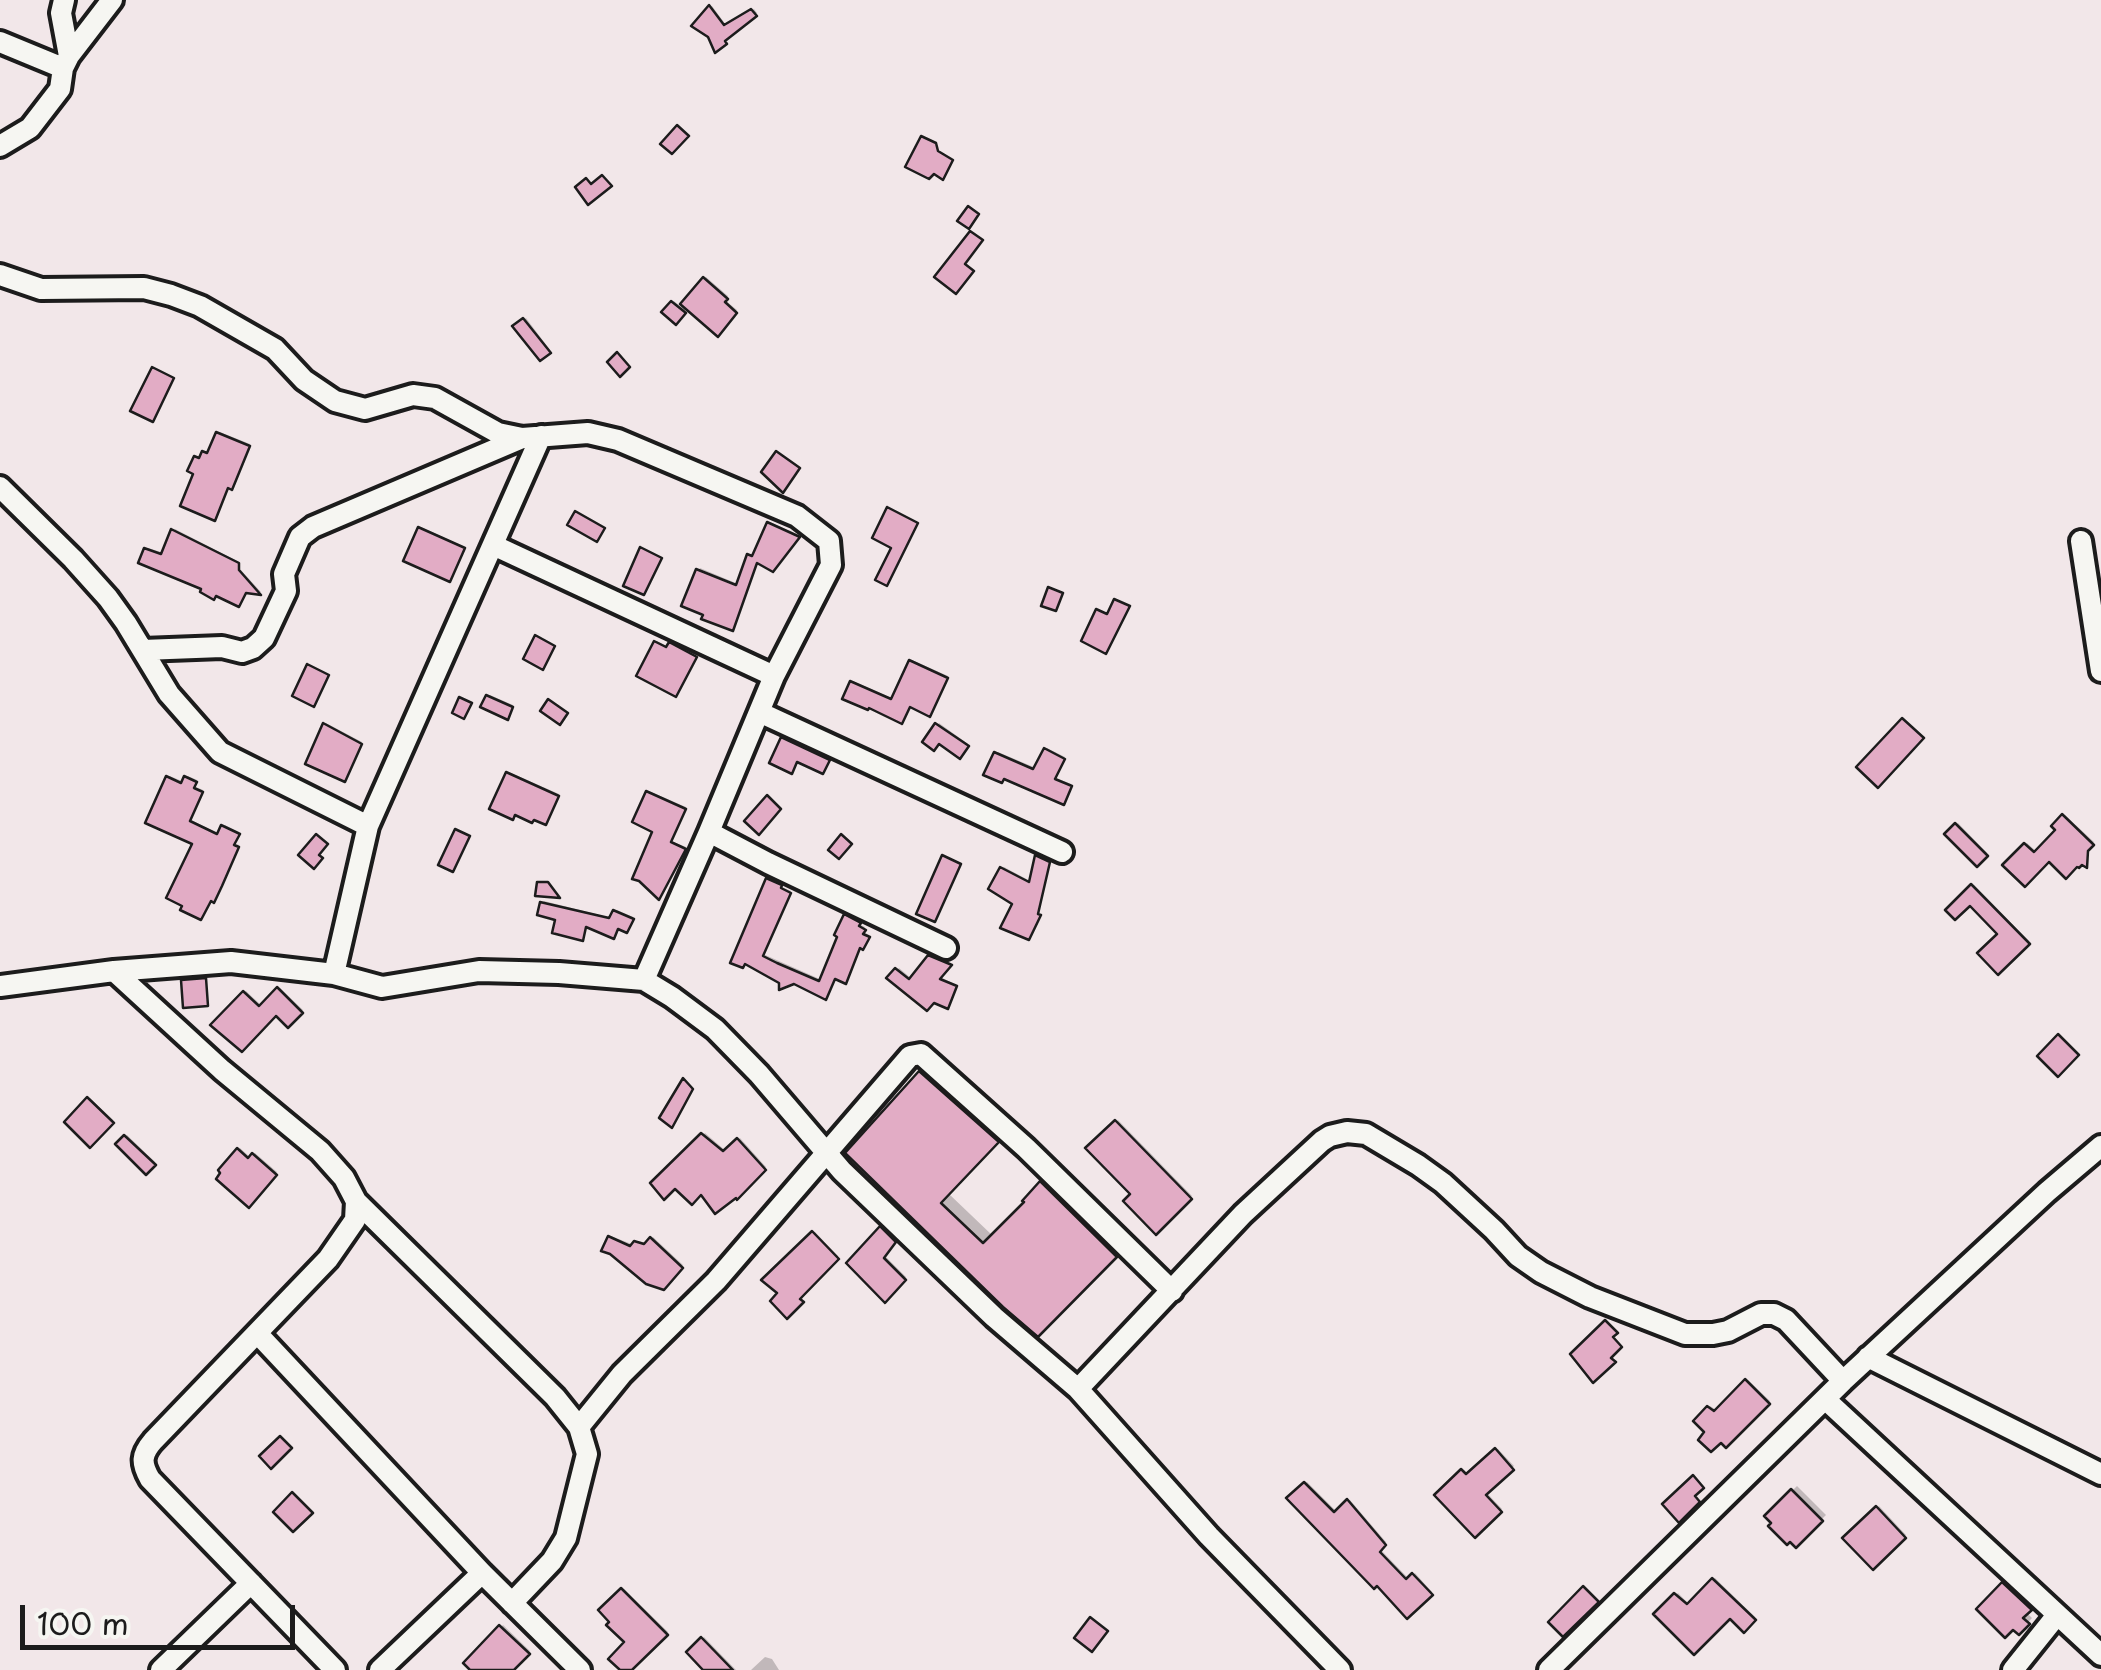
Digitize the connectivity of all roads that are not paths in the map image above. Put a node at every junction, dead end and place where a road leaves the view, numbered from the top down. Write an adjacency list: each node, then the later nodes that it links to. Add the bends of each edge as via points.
1 (64, 0): 4 (street)
2 (112, 0): 4 (street)
3 (0, 42): 4 (street)
4 (66, 62): 5 (street, via 60,90 30,128)
5 (0, 146)
6 (0, 275): 7 (street, via 41,289 144,288 171,295 275,349 335,400 365,408 412,395 435,398 498,432)
7 (532, 437): 10 (street); 11 (street, via 313,527 300,537 284,574 286,591 254,648); 13 (street, via 588,433 618,440 797,516 829,541 831,566)
8 (0, 487): 11 (street, via 91,578)
9 (2081, 541): 12 (street)
10 (493, 545): 13 (street); 15 (street)
11 (143, 650): 15 (street, via 169,694 220,752)
12 (2101, 671)
13 (774, 676): 14 (street)
14 (759, 712): 16 (street); 17 (street)
15 (368, 826): 20 (street)
16 (710, 832): 18 (street); 21 (street)
17 (1062, 852)
18 (946, 948)
19 (114, 971): 20 (street, via 230,962); 22 (street); 25 (street, via 320,1150)
20 (334, 974): 21 (street, via 382,987 479,972)
21 (644, 980): 24 (street, via 715,1029)
22 (0, 986)
23 (2101, 1146): 28 (street)
24 (826, 1152): 26 (street, via 899,1066 921,1054); 30 (street, via 994,1317); 32 (street)
25 (356, 1202): 27 (street, via 354,1220 328,1259); 32 (street)
26 (1172, 1291): 29 (street, via 1322,1141 1357,1132 1443,1183 1518,1256 1566,1286 1685,1334 1713,1334 1774,1314); 30 (street)
27 (257, 1333): 34 (street); 35 (street, via 153,1440 142,1464)
28 (1868, 1358): 29 (street); 33 (street)
29 (1843, 1381): 31 (street)
30 (1078, 1389): 43 (street)
31 (1824, 1399): 37 (street); 44 (street)
32 (579, 1427): 36 (street, via 586,1454 566,1538)
33 (2101, 1474)
34 (482, 1573): 36 (street); 41 (street)
35 (251, 1583): 39 (street); 40 (street)
36 (512, 1603): 42 (street)
37 (2056, 1616): 38 (street); 45 (street)
38 (2101, 1655)
39 (161, 1670)
40 (335, 1670)
41 (380, 1670)
42 (580, 1670)
43 (1340, 1670)
44 (1549, 1670)
45 (2014, 1670)

